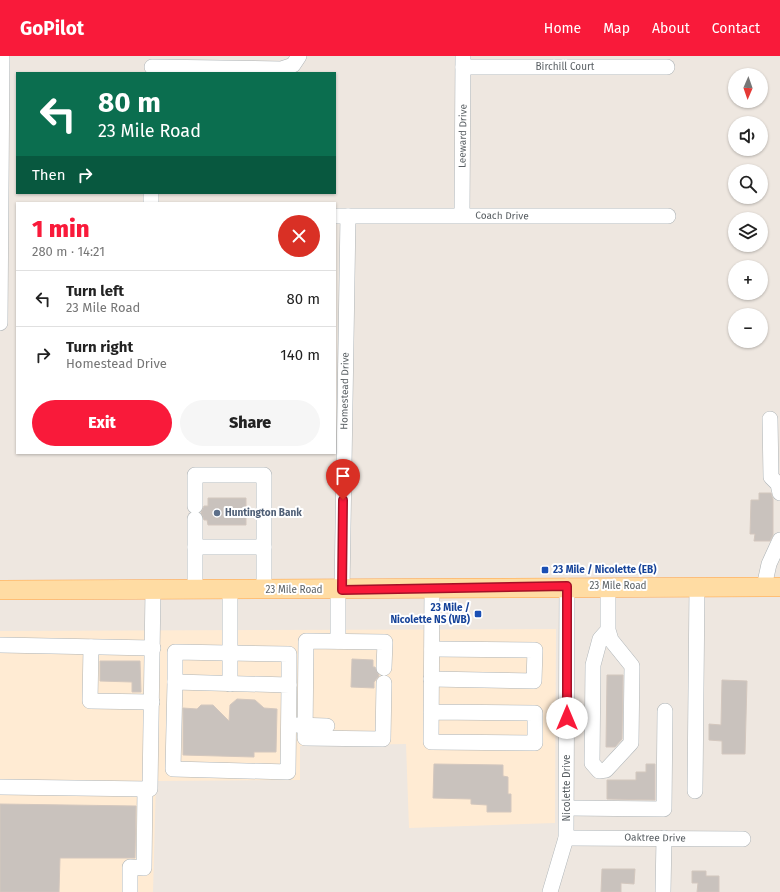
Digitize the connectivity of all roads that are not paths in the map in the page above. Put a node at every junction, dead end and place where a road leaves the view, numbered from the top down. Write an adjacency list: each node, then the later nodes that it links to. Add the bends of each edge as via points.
1 (2, 56): 6 (street)
2 (299, 58): 4 (street, via 293,65 281,69)
3 (463, 62): 5 (street, Birchill Court); 7 (street, Leeward Drive)
4 (152, 65)
5 (667, 67)
6 (1, 123): 10 (street)
7 (462, 215): 8 (street, Coach Drive); 9 (street, Coach Drive)
8 (341, 216): 26 (street, Homestead Drive)
9 (668, 216)
10 (0, 323)
11 (770, 419): 12 (street, via 770,477 778,484)
12 (780, 492)
13 (780, 540): 19 (street, via 769,564)
14 (195, 547): 15 (street); 15 (street, via 195,475 264,475); 23 (street)
15 (264, 547): 25 (street)
16 (567, 586): 17 (main road, 23 Mile Road); 20 (main road, 23 Mile Road); 51 (street, Nicolette Drive)
17 (608, 586): 18 (main road, 23 Mile Road); 27 (street)
18 (697, 586): 19 (main road, 23 Mile Road); 50 (street)
19 (772, 587)
20 (432, 588): 26 (main road, 23 Mile Road); 32 (street)
21 (0, 590): 22 (main road, 23 Mile Road)
22 (153, 590): 23 (main road, 23 Mile Road); 31 (street)
23 (195, 590): 24 (main road, 23 Mile Road)
24 (230, 590): 25 (main road, 23 Mile Road); 33 (street)
25 (264, 590): 26 (main road, 23 Mile Road)
26 (340, 590): 28 (street, Homestead Drive)
27 (608, 630): 27 (street, via 600,639 593,665 592,763 599,771 606,770 631,743 632,666 611,640)
28 (338, 641): 34 (street, via 385,642); 44 (street, via 306,641)
29 (0, 645): 30 (street)
30 (91, 646): 31 (street); 40 (street, via 90,701)
31 (153, 648): 40 (street)
32 (432, 649): 35 (street); 35 (street, via 535,650 534,681)
33 (230, 653): 36 (street, via 175,652); 38 (street); 39 (street, via 289,654)
34 (384, 668)
35 (431, 679): 42 (street)
36 (175, 682): 38 (street); 47 (street)
37 (384, 683): 44 (street, via 383,739 305,738)
38 (230, 684): 39 (street)
39 (289, 685): 43 (street)
40 (152, 702): 46 (street)
41 (665, 711): 51 (street, via 664,808)
42 (431, 712): 42 (street, via 431,742 535,743 535,713)
43 (288, 725): 44 (street); 47 (street, via 288,772 173,769)
44 (305, 726): 45 (street)
45 (327, 726)
46 (151, 741): 47 (street); 49 (street, via 150,789)
47 (174, 742)
48 (0, 788): 49 (street)
49 (145, 789): 55 (street, via 144,868 130,867)
50 (696, 791)
51 (567, 808): 52 (street, Nicolette Drive)
52 (566, 838): 53 (street, Oaktree Drive); 56 (street, Nicolette Drive)
53 (664, 838): 54 (street, Oaktree Drive); 57 (street)
54 (744, 839)
55 (130, 892)
56 (550, 892)
57 (663, 892)

